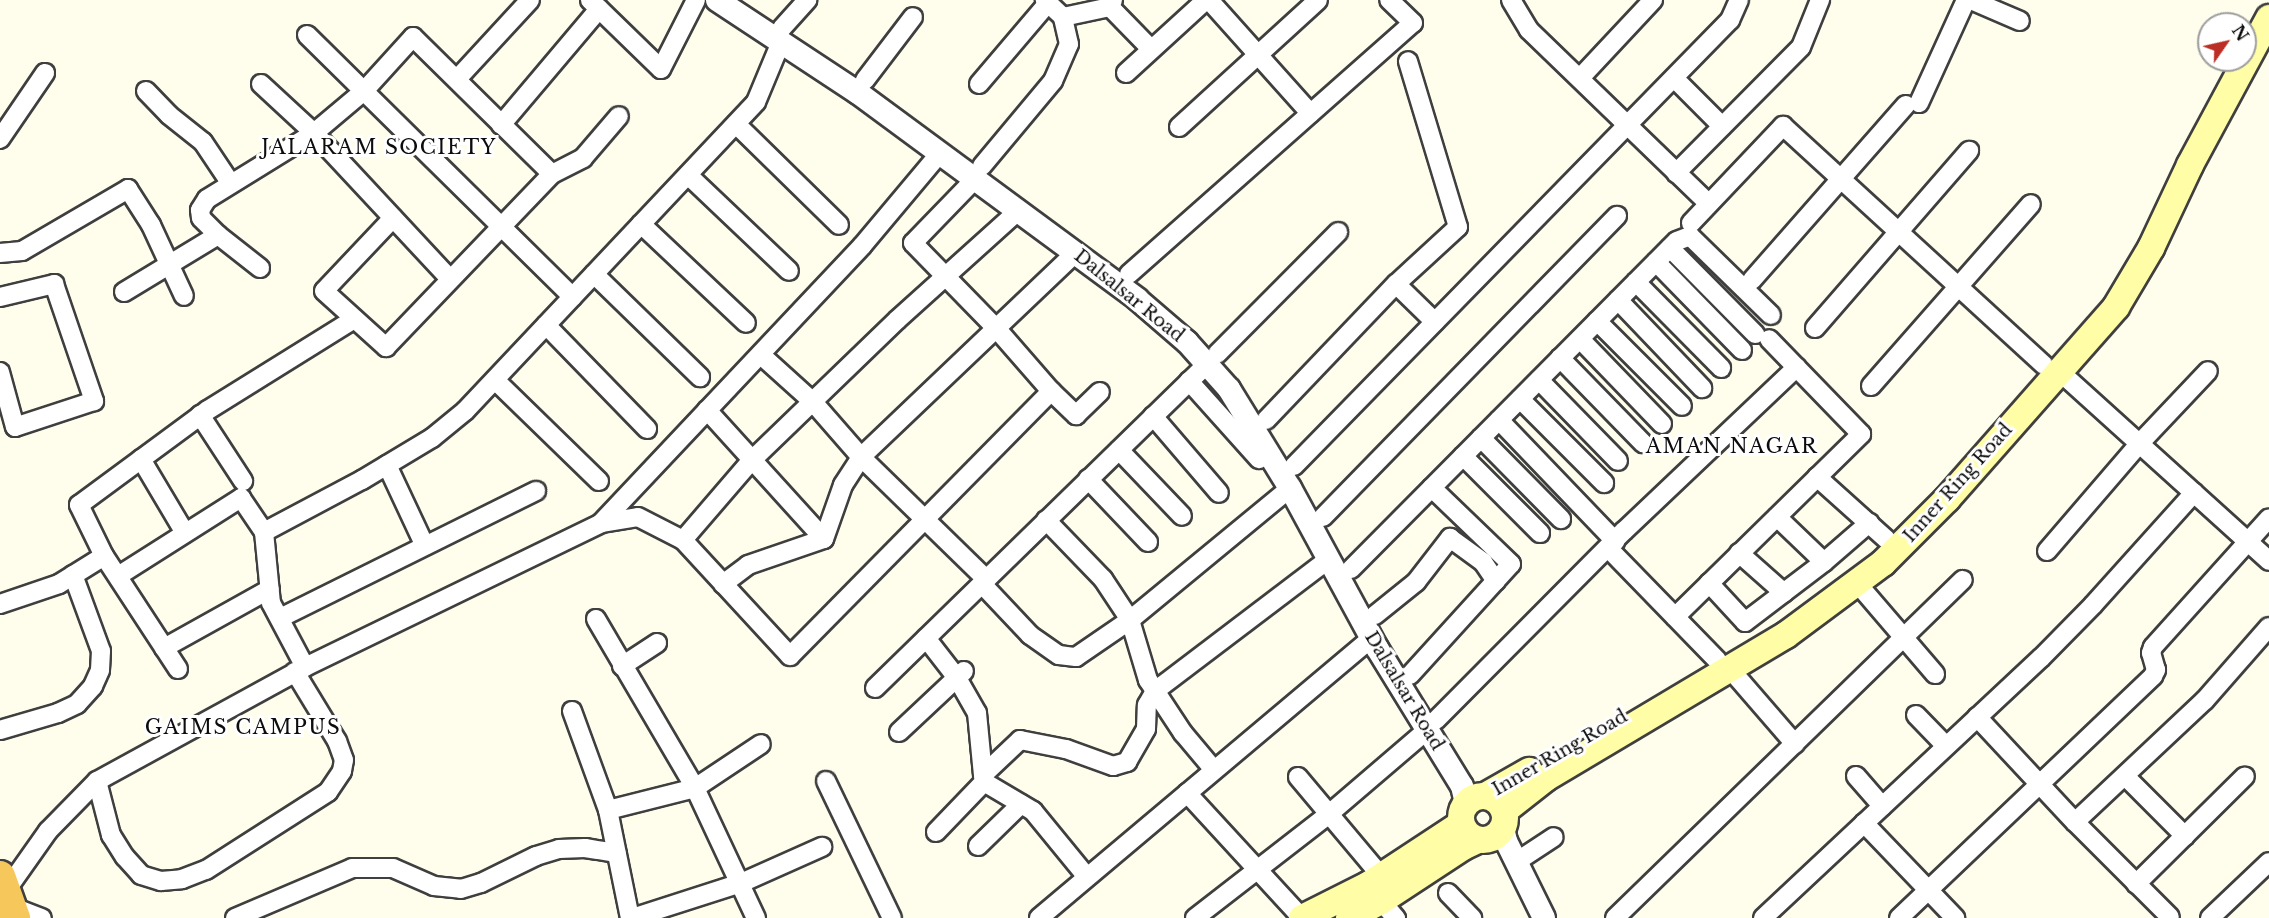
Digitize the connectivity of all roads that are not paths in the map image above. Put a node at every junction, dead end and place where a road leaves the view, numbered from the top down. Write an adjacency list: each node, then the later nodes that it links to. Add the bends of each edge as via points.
1 (530, 0): 30 (street)
2 (696, 0): 17 (street, via 661,69)
3 (717, 0): 23 (street, Dalsalsar Road)
4 (738, 0): 23 (street, Dalsalsar Road)
5 (807, 0): 23 (street)
6 (1208, 0): 24 (street); 25 (street)
7 (1318, 0): 25 (street)
8 (1389, 0): 38 (street, via 1413,23)
9 (1510, 0): 31 (street, via 1529,30)
10 (1653, 0): 31 (street)
11 (1739, 0): 32 (street, via 1730,20)
12 (1820, 0): 43 (street, via 1801,47)
13 (1966, 0): 53 (street, via 1913,104)
14 (1971, 0): 21 (street)
15 (1046, 2): 19 (street); 35 (street)
16 (1112, 3): 19 (street); 24 (street)
17 (594, 5): 41 (street)
18 (913, 17): 33 (street)
19 (1063, 17): 49 (street, via 1069,44 1053,81)
20 (2269, 18): 102 (main road, Inner Ring Road, via 2122,298)
21 (2020, 21)
22 (307, 35): 37 (street)
23 (782, 35): 33 (street, Dalsalsar Road); 40 (street, via 756,102); 48 (street, Dalsalsar Road)
24 (1151, 50): 29 (street)
25 (1259, 54): 38 (street); 44 (street)
26 (1408, 61): 80 (street, via 1458,227)
27 (2224, 72): 102 (main road, Inner Ring Road, via 2177,158 2138,241 2104,299)
28 (45, 73): 46 (street)
29 (1126, 73)
30 (458, 78): 37 (street, via 413,37); 41 (street)
31 (1580, 78): 42 (street)
32 (1674, 78): 42 (street); 43 (street)
33 (866, 80): 49 (street, Dalsalsar Road)
34 (261, 84): 45 (street)
35 (979, 84)
36 (146, 91): 54 (street, via 203,142)
37 (364, 91): 45 (street); 62 (street)
38 (1311, 113): 75 (street)
39 (620, 116): 51 (street, via 583,158)
40 (735, 124): 52 (street); 63 (street)
41 (501, 125): 51 (street)
42 (1628, 126): 50 (street); 90 (street)
43 (1722, 126): 50 (street)
44 (1179, 127)
45 (314, 133): 54 (street); 59 (street)
46 (0, 139)
47 (1969, 151): 64 (street)
48 (940, 153): 49 (street, Dalsalsar Road); 97 (street, via 862,246)
49 (978, 172): 57 (street, Dalsalsar Road); 75 (street, Dalsalsar Road); 76 (street, via 913,243)
50 (1676, 173): 55 (street)
51 (552, 174): 62 (street)
52 (688, 175): 61 (street); 73 (street)
53 (1843, 179): 55 (street, via 1783,126); 64 (street); 78 (street)
54 (231, 184): 66 (street, via 207,199 200,210 201,218)
55 (1709, 204): 60 (street)
56 (2031, 204): 81 (street)
57 (1018, 211): 69 (street, Dalsalsar Road); 76 (street)
58 (1617, 216): 146 (street)
59 (393, 218): 77 (street); 88 (street, via 324,291)
60 (1691, 223)
61 (641, 224): 74 (street); 91 (street)
62 (502, 225): 77 (street); 85 (street)
63 (839, 225)
64 (1901, 231): 81 (street); 94 (street)
65 (1338, 232): 99 (street)
66 (218, 235): 70 (street); 72 (street)
67 (1670, 248): 71 (street); 87 (street, via 1690,236); 100 (street)
68 (0, 253): 70 (street, via 22,251 128,189)
69 (1075, 253): 93 (street); 99 (street, Dalsalsar Road)
70 (170, 262): 82 (street); 83 (street)
71 (1656, 262): 79 (street); 96 (street)
72 (260, 268)
73 (789, 271)
74 (594, 274): 85 (street); 105 (street)
75 (1129, 274): 99 (street, Dalsalsar Road, via 1197,332)
76 (946, 276): 93 (street); 114 (street)
77 (450, 279): 88 (street, via 386,347)
78 (1752, 280)
79 (1636, 282): 86 (street); 101 (street)
80 (1396, 284): 90 (street); 119 (street)
81 (1958, 285): 102 (street); 109 (street)
82 (124, 292)
83 (184, 296)
84 (0, 297): 104 (street, via 54,284 94,401 15,427)
85 (573, 297): 92 (street)
86 (1618, 300): 89 (street); 110 (street)
87 (1771, 315)
88 (354, 319): 117 (street)
89 (1597, 321): 95 (street); 115 (street)
90 (1435, 322): 134 (street)
91 (746, 323)
92 (546, 325): 106 (street); 122 (street)
93 (996, 328): 111 (street); 128 (street)
94 (1815, 328)
95 (1580, 339): 98 (street); 121 (street)
96 (1742, 350)
97 (760, 355): 114 (street); 116 (street)
98 (1560, 358): 107 (street); 124 (street)
99 (1212, 359): 108 (street); 119 (street, Dalsalsar Road, via 1241,380); 134 (street, Dalsalsar Road)
100 (1797, 367): 135 (street, via 1860,434); 160 (street)
101 (1721, 368)
102 (2052, 368): 125 (street); 153 (main road, Inner Ring Road, via 1937,489); 175 (main road, Inner Ring Road, via 1947,499 1883,563)
103 (2208, 371): 125 (street)
104 (0, 372)
105 (700, 377)
106 (495, 380): 133 (street, via 432,438); 138 (street)
107 (1539, 380): 113 (street); 132 (street)
108 (1189, 381): 118 (street); 130 (street)
109 (1871, 386)
110 (1702, 388)
111 (1051, 392): 112 (street, via 1076,415); 147 (street)
112 (1100, 392)
113 (1520, 399): 120 (street); 139 (street)
114 (813, 402): 128 (street); 131 (street)
115 (1682, 406)
116 (707, 410): 131 (street); 151 (street)
117 (200, 415): 129 (street); 137 (street)
118 (1153, 416): 126 (street); 142 (street)
119 (1266, 420): 134 (street, Dalsalsar Road)
120 (1499, 420): 123 (street); 160 (street)
121 (1662, 424)
122 (647, 429)
123 (1481, 438): 127 (street); 149 (street)
124 (1643, 443)
125 (2139, 444): 143 (street); 162 (street)
126 (1119, 450): 136 (street); 144 (street)
127 (1463, 456): 140 (street); 155 (street)
128 (861, 457): 147 (street); 156 (street, via 843,485)
129 (141, 459): 154 (street); 164 (street, via 79,505)
130 (1258, 459)
131 (751, 460): 156 (street); 157 (street)
132 (1618, 461)
133 (387, 465): 152 (street); 161 (street)
134 (1292, 477): 146 (street, Dalsalsar Road); 165 (street, Dalsalsar Road); 184 (street)
135 (1816, 477): 145 (street); 153 (street)
136 (1089, 479): 150 (street); 158 (street)
137 (243, 481)
138 (599, 481)
139 (1604, 483)
140 (1432, 488): 168 (street); 173 (street, via 1511,564)
141 (536, 491): 161 (street)
142 (1219, 493)
143 (2194, 493): 159 (street); 202 (street, via 2093,605)
144 (1182, 516)
145 (1777, 516): 163 (street); 167 (street)
146 (1323, 517): 168 (street, Dalsalsar Road)
147 (926, 518): 172 (street); 176 (street, via 790,656)
148 (2269, 518): 159 (street)
149 (1561, 519)
150 (1046, 520): 172 (street); 184 (street, via 1103,579)
151 (601, 523): 157 (street, via 638,518); 194 (street)
152 (264, 532): 154 (street, via 241,498); 177 (street)
153 (1877, 532): 167 (street); 191 (main road, Inner Ring Road, via 1873,552)
154 (185, 533): 170 (street)
155 (1539, 533)
156 (824, 539): 176 (street, via 748,565)
157 (683, 540): 176 (street)
158 (1148, 542)
159 (2248, 543): 166 (street); 217 (street, via 2153,647 2153,676)
160 (1612, 545): 181 (street); 203 (street)
161 (425, 546): 182 (street)
162 (2047, 551)
163 (1739, 553): 174 (street); 178 (street)
164 (104, 555): 169 (street); 170 (street)
165 (1329, 559): 187 (street, Dalsalsar Road); 199 (street)
166 (2269, 561)
167 (1824, 562): 178 (street)
168 (1351, 569): 180 (street, Dalsalsar Road)
169 (73, 575): 179 (street, via 59,584); 204 (street, via 101,651 100,670 93,686 77,704 58,713)
170 (118, 576): 190 (street)
171 (1963, 580): 188 (street)
172 (984, 581): 184 (street, via 1030,635 1059,655 1076,657); 186 (street)
173 (1496, 581): 180 (street, via 1483,562 1450,538 1416,582); 197 (street)
174 (1709, 583): 178 (street, via 1745,622); 181 (street)
175 (1857, 583): 188 (street); 191 (main road, Inner Ring Road, via 1786,635)
176 (723, 584)
177 (270, 589): 182 (street, via 271,603); 190 (street)
178 (1784, 593)
179 (0, 604)
180 (1375, 615): 197 (street, Dalsalsar Road)
181 (1675, 617): 191 (street)
182 (280, 618): 194 (street)
183 (596, 619): 192 (street)
184 (1130, 620): 199 (street)
185 (2269, 627): 211 (street, via 2205,700)
186 (926, 638): 195 (street); 198 (street)
187 (1372, 638): 203 (street, Dalsalsar Road); 209 (street)
188 (1904, 638): 196 (street); 207 (street)
189 (657, 643): 192 (street)
190 (164, 648): 193 (street)
191 (1724, 664): 207 (street); 224 (main road, Inner Ring Road)
192 (621, 666): 218 (street)
193 (178, 669)
194 (300, 669): 215 (street); 215 (street, via 337,741 344,760 342,771 328,792 206,870 182,879 161,881 141,875 111,835)
195 (961, 674): 205 (street); 214 (street, via 977,713)
196 (1935, 674)
197 (1410, 675): 203 (street, Dalsalsar Road)
198 (875, 688)
199 (1155, 691): 209 (street); 214 (street, via 1147,705 1146,729 1127,762 1113,766 1066,749 1020,740)
200 (572, 711): 222 (street)
201 (1916, 715): 208 (street)
202 (1977, 717): 208 (street); 217 (street)
203 (1432, 725): 223 (street); 224 (street, Dalsalsar Road)
204 (0, 730)
205 (899, 732)
206 (761, 744): 218 (street)
207 (1795, 744): 256 (street)
208 (1946, 746): 221 (street)
209 (1214, 770): 219 (street)
210 (1856, 776): 221 (street)
211 (2124, 776): 225 (street); 228 (street)
212 (2245, 776): 228 (street)
213 (1298, 777): 223 (street)
214 (983, 778): 220 (street); 227 (street)
215 (97, 781): 241 (street, via 48,831)
216 (826, 781): 248 (street)
217 (2040, 785): 225 (street); 239 (street)
218 (695, 788): 222 (street); 237 (street)
219 (1187, 794): 234 (street); 236 (street)
220 (1021, 804): 230 (street); 236 (street, via 1033,811)
221 (1882, 806): 226 (street)
222 (608, 810): 232 (street)
223 (1329, 814): 234 (street); 242 (street)
224 (1483, 821): 233 (street); 242 (main road, Inner Ring Road, via 1463,847); 254 (street)
225 (2075, 822): 238 (street)
226 (1864, 823): 239 (street); 257 (street)
227 (936, 832)
228 (2185, 836): 238 (street)
229 (1554, 837): 233 (street)
230 (978, 846)
231 (822, 847): 237 (street)
232 (617, 853): 245 (street, via 559,849 461,889 434,886 393,868 352,868); 246 (street)
233 (1516, 862): 255 (street)
234 (1257, 869): 250 (street); 251 (street)
235 (2266, 873): 260 (street)
236 (1087, 877): 249 (street)
237 (741, 883): 246 (street); 247 (street)
238 (2136, 884): 243 (street)
239 (1929, 891): 258 (street); 259 (street)
240 (1448, 893): 253 (street)
241 (8, 898): 244 (street)
242 (1381, 903): 251 (main road, Inner Ring Road); 252 (main road, Inner Ring Road)
243 (2170, 917)
244 (42, 918)
245 (236, 918)
246 (631, 918)
247 (756, 918)
248 (892, 918)
249 (1039, 918)
250 (1195, 918)
251 (1302, 918)
252 (1349, 918)
253 (1472, 918)
254 (1528, 918)
255 (1544, 918)
256 (1615, 918)
257 (1763, 918)
258 (1899, 918)
259 (1955, 918)
260 (2210, 918)

